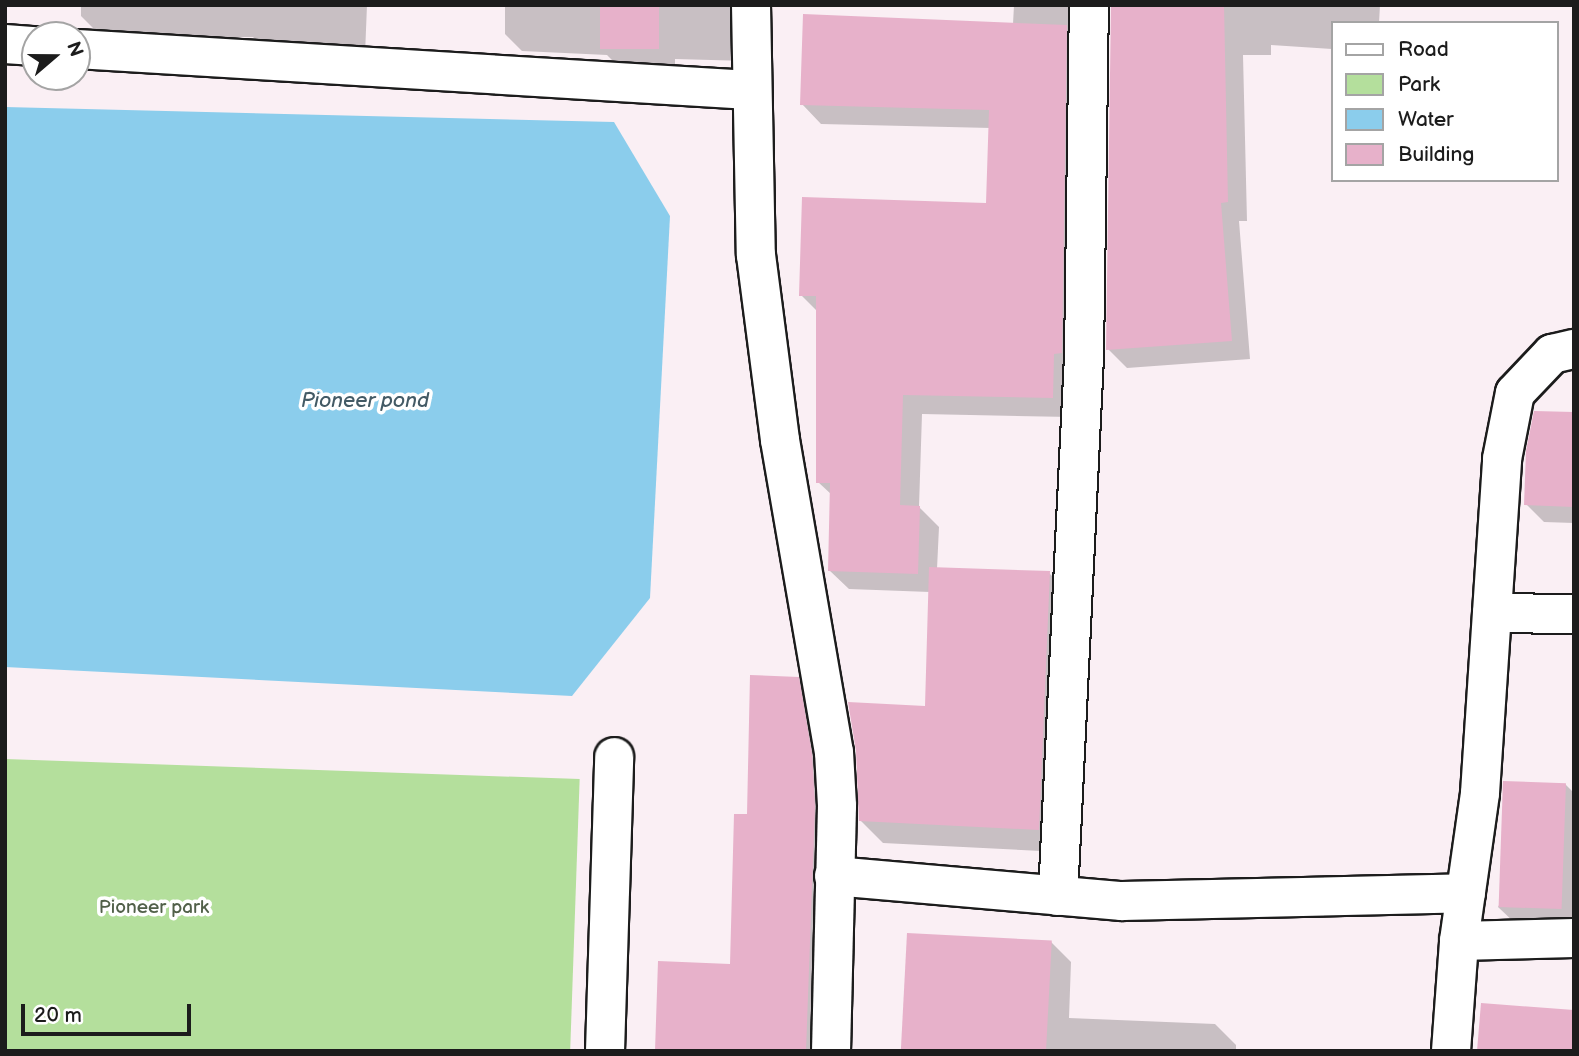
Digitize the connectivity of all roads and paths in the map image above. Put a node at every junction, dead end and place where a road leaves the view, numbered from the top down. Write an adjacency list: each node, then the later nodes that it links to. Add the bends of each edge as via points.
1 (751, 5): 4 (street)
2 (1089, 5): 11 (street, via 1084,356)
3 (91, 50): 4 (street)
4 (750, 90): 9 (street, via 755,255 780,440 834,752)
5 (1574, 349): 6 (street, via 1552,354 1516,393 1502,458)
6 (1492, 613): 7 (street); 10 (street, via 1480,793)
7 (1574, 614)
8 (614, 757): 14 (street)
9 (834, 876): 11 (street); 15 (street)
10 (1466, 892): 11 (street, via 1189,902); 13 (street)
11 (1058, 896)
12 (1574, 938): 13 (street)
13 (1459, 941): 16 (street)
14 (605, 1051)
15 (831, 1051)
16 (1451, 1051)

